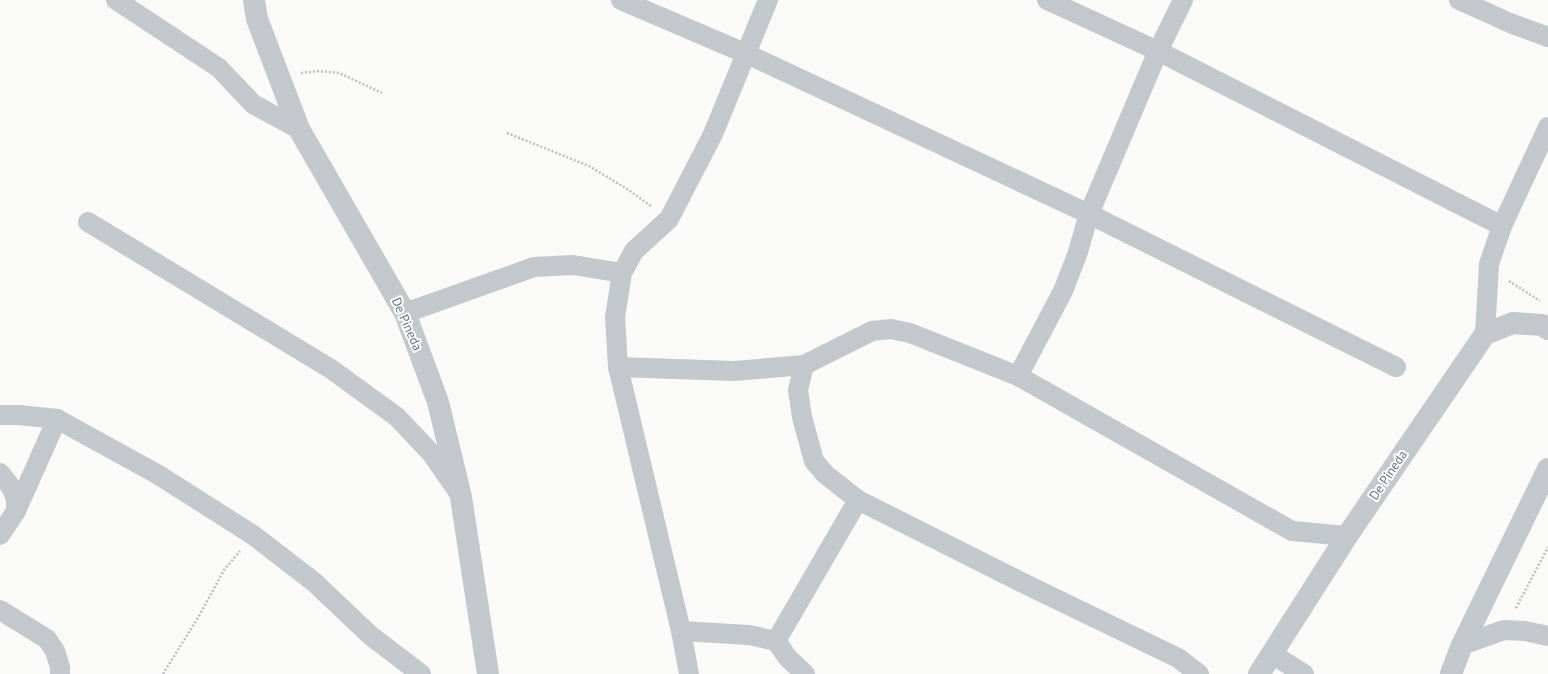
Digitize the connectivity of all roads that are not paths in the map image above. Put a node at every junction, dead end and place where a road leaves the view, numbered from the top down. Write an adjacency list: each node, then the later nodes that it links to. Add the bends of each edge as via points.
1 (116, 0): 12 (street, via 219,68 253,104)
2 (254, 0): 12 (street, De Pineda, via 257,19)
3 (621, 0): 10 (street)
4 (768, 0): 10 (street)
5 (1047, 0): 9 (street)
6 (1183, 0): 9 (street)
7 (1459, 0): 8 (street)
8 (1548, 37)
9 (1158, 51): 13 (street); 15 (street)
10 (747, 54): 13 (street); 16 (street, via 713,134 669,219 634,252)
11 (1548, 126): 15 (street)
12 (299, 129): 17 (street, De Pineda)
13 (1089, 214): 22 (street); 23 (street, via 1063,291)
14 (88, 222): 28 (street, via 331,369 397,417 432,454)
15 (1502, 226): 19 (street, via 1489,264)
16 (622, 273): 17 (street, via 573,265 534,267); 21 (street, via 615,317)
17 (405, 313): 28 (street, De Pineda, via 438,402)
18 (1548, 329): 19 (street, via 1542,325 1512,323)
19 (1485, 334): 32 (street, De Pineda)
20 (804, 365): 21 (street, via 734,371); 23 (street, via 872,331 891,330 910,333); 29 (street, via 798,390 814,461 825,474)
21 (618, 367): 34 (street)
22 (1396, 367)
23 (1018, 376): 32 (street, via 1292,531)
24 (0, 415): 25 (street)
25 (57, 419): 30 (street); 40 (street, via 158,474 253,535 314,582 372,636)
26 (1548, 469): 37 (street)
27 (0, 473): 30 (street, via 11,487 16,499)
28 (462, 498): 41 (street, De Pineda)
29 (858, 500): 36 (street); 44 (street, via 1178,658)
30 (16, 511): 31 (street)
31 (0, 535)
32 (1347, 536): 38 (street, De Pineda)
33 (0, 610): 39 (street, via 47,639 55,651)
34 (681, 631): 36 (street, via 749,635); 42 (street)
35 (1548, 636): 37 (street, via 1504,630)
36 (776, 641): 43 (street, via 788,658)
37 (1462, 645): 47 (street)
38 (1272, 654): 45 (street, De Pineda); 46 (street)
39 (60, 674)
40 (421, 674)
41 (488, 674)
42 (689, 674)
43 (805, 674)
44 (1198, 674)
45 (1259, 674)
46 (1304, 674)
47 (1451, 674)

